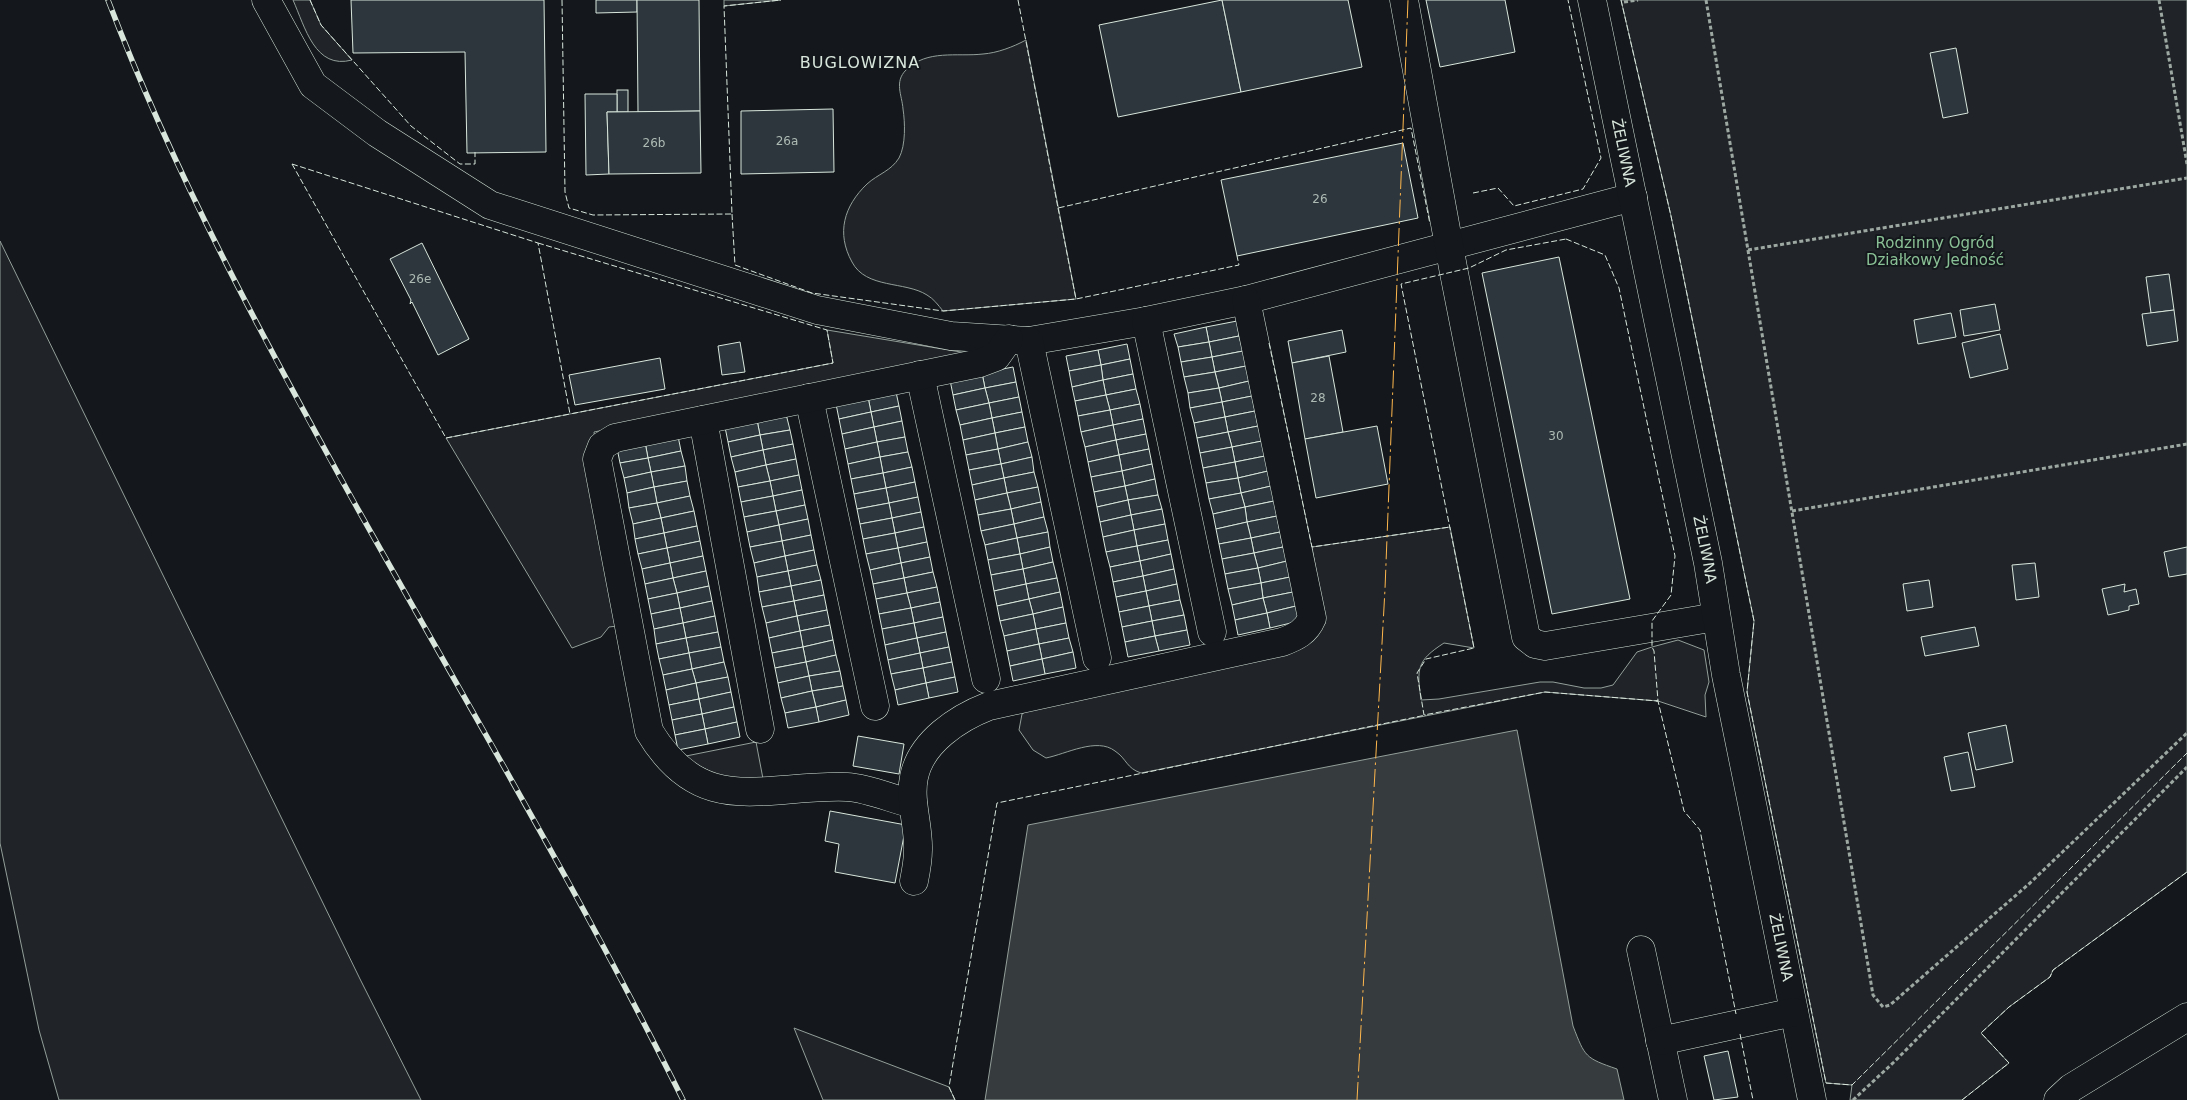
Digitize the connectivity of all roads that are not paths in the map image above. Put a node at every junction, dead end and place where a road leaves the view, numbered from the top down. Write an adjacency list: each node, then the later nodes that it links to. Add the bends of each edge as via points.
1 (266, 0): 8 (street, via 313,85 377,133 490,205 817,310 951,336)
2 (1404, 0): 5 (street)
3 (1592, 0): 4 (street, ŻELIWNA)
4 (1632, 197): 5 (street); 12 (street, ŻELIWNA, via 1708,563)
5 (1451, 246): 6 (street); 12 (street, via 1526,636 1535,644 1545,646)
6 (1246, 300): 7 (street); 18 (street, via 1312,618 1308,628 1282,642 989,706 968,714 930,746 920,760 913,778)
7 (1146, 321): 8 (street); 13 (street)
8 (1019, 340): 9 (street, via 996,357 980,363); 14 (street)
9 (920, 375): 10 (street); 15 (street)
10 (809, 398): 11 (street); 16 (street)
11 (702, 420): 17 (street); 18 (street, via 615,438 602,446 597,459 650,731 662,753 676,767 704,784 734,792 849,787)
12 (1716, 617): 21 (street, ŻELIWNA)
13 (1212, 632)
14 (1096, 658)
15 (986, 679)
16 (875, 706)
17 (760, 728)
18 (913, 804): 19 (street, via 918,850)
19 (914, 881)
20 (1641, 950): 23 (street)
21 (1794, 1012): 23 (street); 25 (street, ŻELIWNA)
22 (2187, 1017): 26 (street, via 2071,1088)
23 (1660, 1041): 24 (street)
24 (1673, 1100)
25 (1812, 1100)
26 (2058, 1100)

